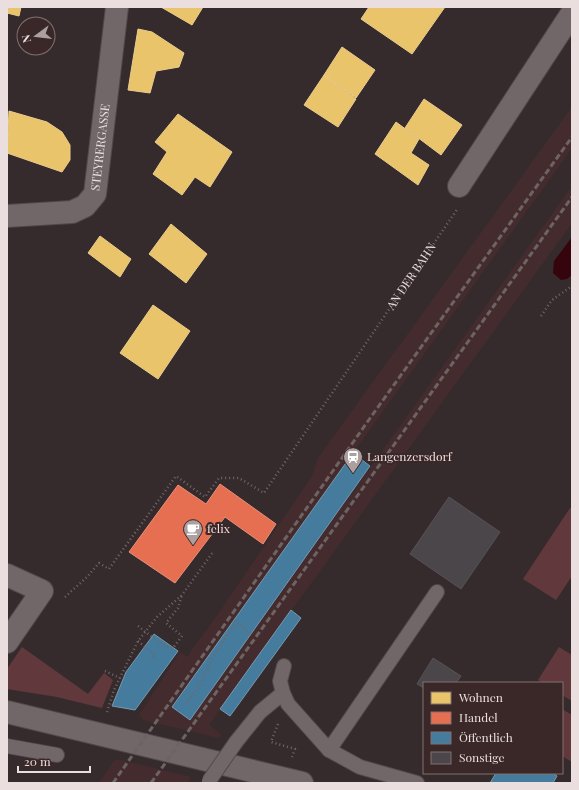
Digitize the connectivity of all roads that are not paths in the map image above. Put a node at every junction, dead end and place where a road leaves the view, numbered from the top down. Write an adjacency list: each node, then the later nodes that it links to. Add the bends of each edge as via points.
1 (117, 7): 4 (street, STEYRERGASSE, via 95,194 85,206 72,212)
2 (572, 13): 3 (street)
3 (459, 186)
4 (7, 216)
5 (7, 575): 7 (street, via 42,591)
6 (437, 592): 12 (lane)
7 (7, 642)
8 (284, 666): 9 (lane, via 280,681)
9 (283, 693): 12 (lane, via 288,704); 14 (lane, bridge, via 260,712)
10 (7, 712): 15 (street)
11 (7, 746): 13 (lane)
12 (329, 750): 16 (lane, via 360,766)
13 (57, 755)
14 (208, 782)
15 (302, 783)
16 (418, 783)

